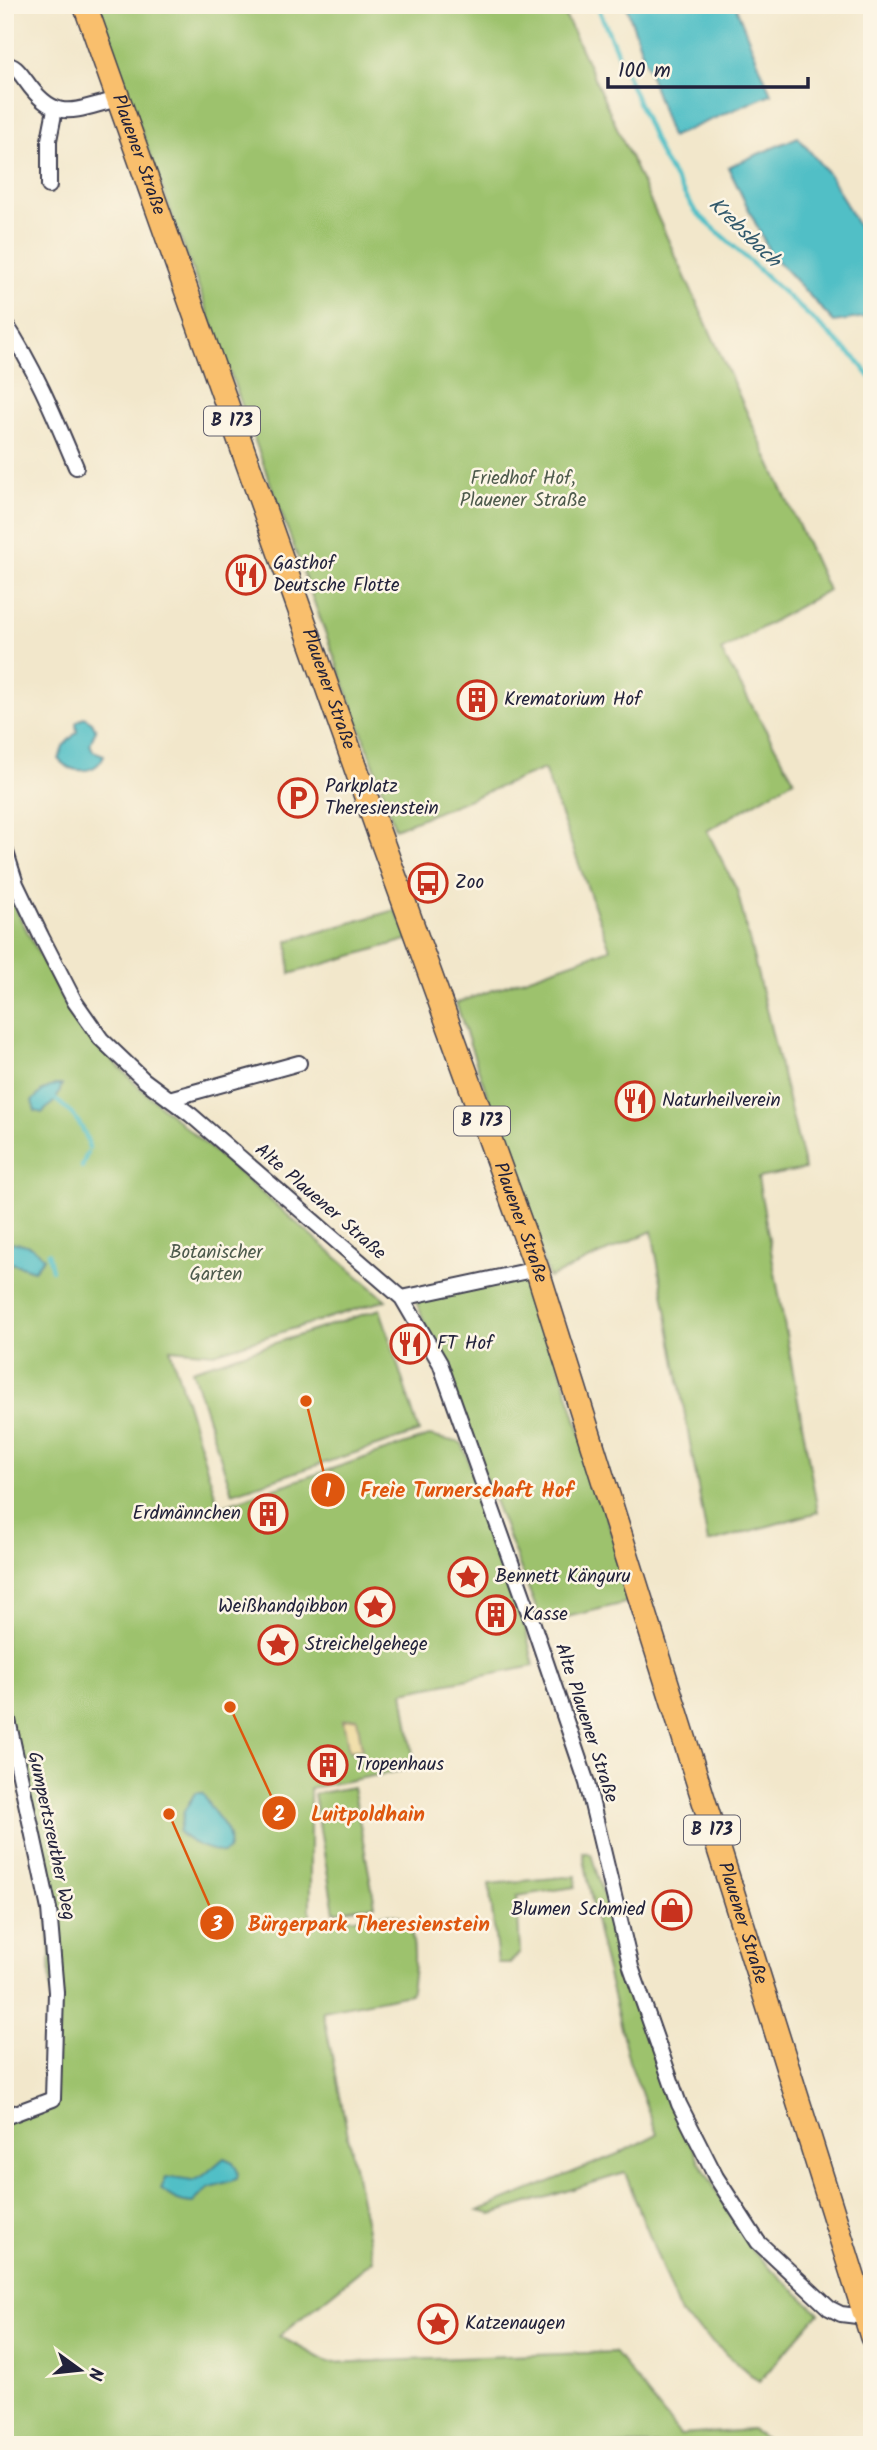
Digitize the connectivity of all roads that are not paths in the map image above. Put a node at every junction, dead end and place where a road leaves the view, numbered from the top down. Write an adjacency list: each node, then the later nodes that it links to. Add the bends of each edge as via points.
1 (85, 5): 3 (main road, Plauener Straße / B 173)
2 (5, 64): 4 (street, via 19,71)
3 (118, 99): 4 (street); 11 (main road, Plauener Straße / B 173)
4 (55, 110): 5 (street, via 49,140)
5 (49, 186)
6 (5, 323): 7 (street, via 47,398)
7 (76, 467)
8 (5, 849): 10 (street, Alte Plauener Straße, via 16,884 75,1002 101,1039)
9 (299, 1063): 10 (street)
10 (169, 1099): 12 (street, Alte Plauener Straße)
11 (537, 1269): 12 (street); 15 (main road, Plauener Straße / B 173)
12 (402, 1298): 15 (street, Alte Plauener Straße, via 440,1363 559,1699 587,1783 631,1967 679,2104 716,2177 758,2242 829,2308)
13 (5, 1706): 14 (street, Gumpertsreuther Weg, via 49,1909 56,1992 53,2099)
14 (5, 2116)
15 (868, 2327)

